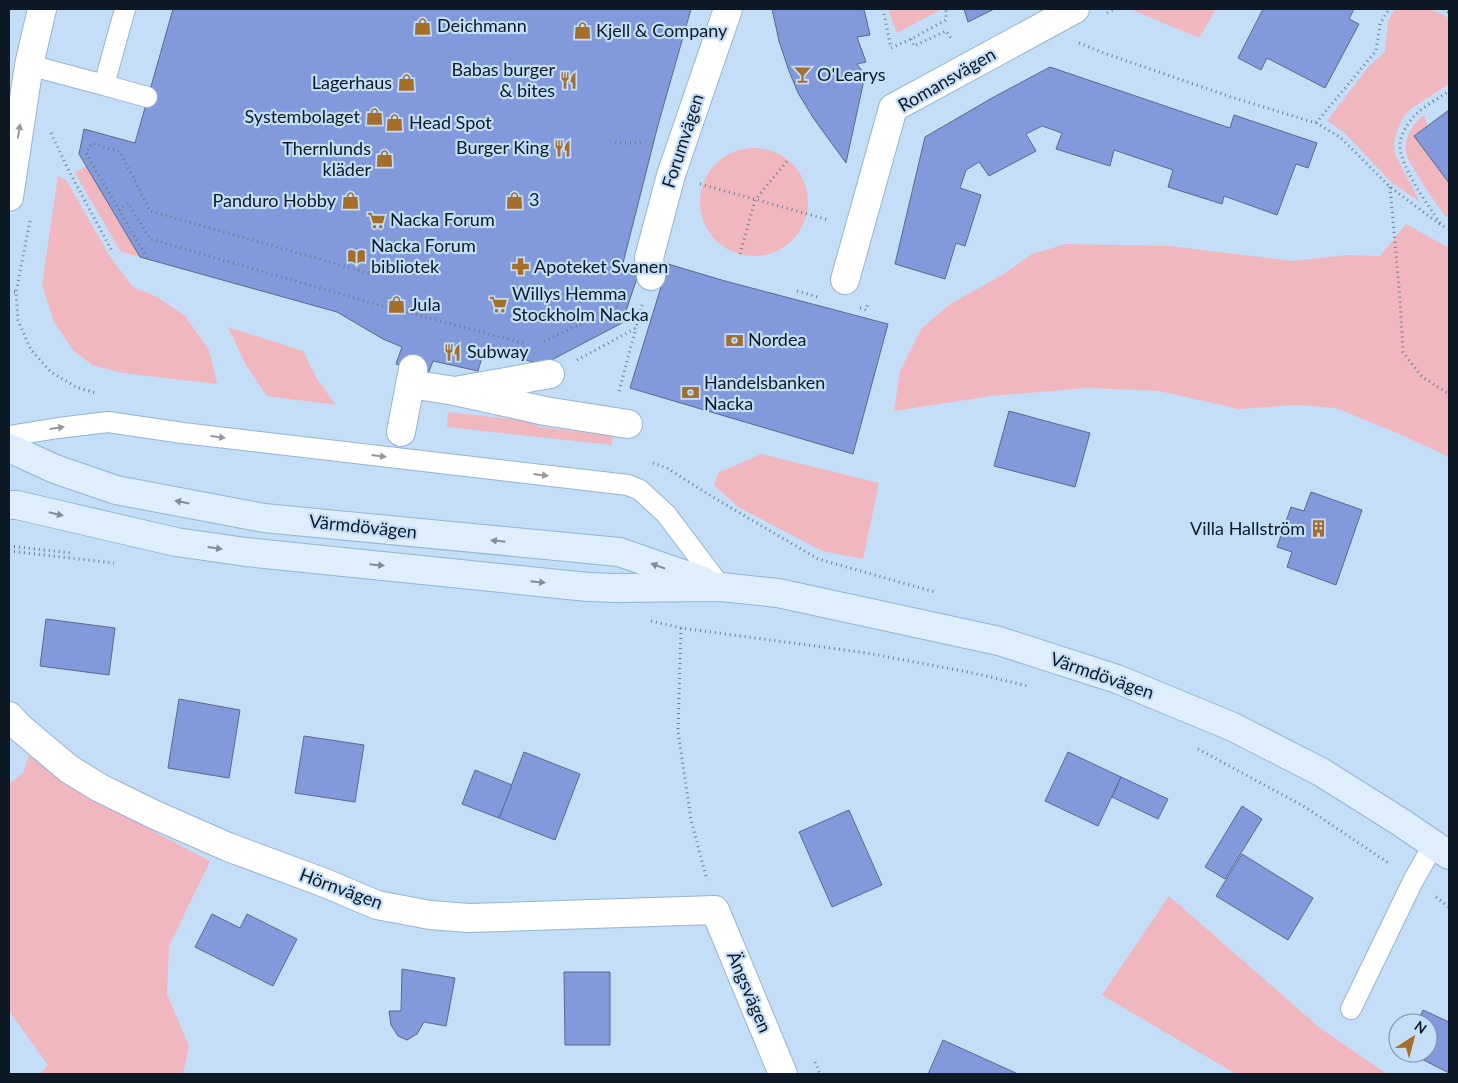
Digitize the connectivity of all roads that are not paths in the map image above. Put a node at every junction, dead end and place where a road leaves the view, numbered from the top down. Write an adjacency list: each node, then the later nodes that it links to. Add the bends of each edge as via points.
1 (42, 9): 5 (street)
2 (125, 9): 6 (lane)
3 (728, 9): 9 (street, Forumvägen, via 671,175 648,258)
4 (1088, 13): 10 (street, Romansvägen, via 893,108)
5 (29, 65): 6 (lane); 8 (street, one-way to 5)
6 (104, 85): 7 (lane)
7 (147, 97)
8 (9, 197)
9 (638, 279)
10 (845, 280)
11 (550, 374): 12 (street)
12 (455, 391): 13 (street, via 545,411); 14 (street, via 412,376)
13 (628, 424)
14 (401, 432)
15 (9, 436): 18 (lane, one-way to 18, via 108,422 628,485 640,490 666,514)
16 (9, 448): 18 (main road, Värmdövägen, one-way to 16, via 619,552 264,518 116,490 55,469)
17 (9, 505): 18 (main road, Värmdövägen, one-way to 18, via 176,542 246,552 588,587)
18 (721, 587): 20 (main road, Värmdövägen, via 778,593 1000,640 1117,679 1233,727 1313,768)
19 (9, 716): 21 (street, Hörnvägen, via 69,769 100,788 228,847 377,905 469,918)
20 (1442, 850): 22 (lane, via 1413,880)
21 (715, 910): 23 (street, Ängsvägen)
22 (1350, 1009)
23 (783, 1074)

